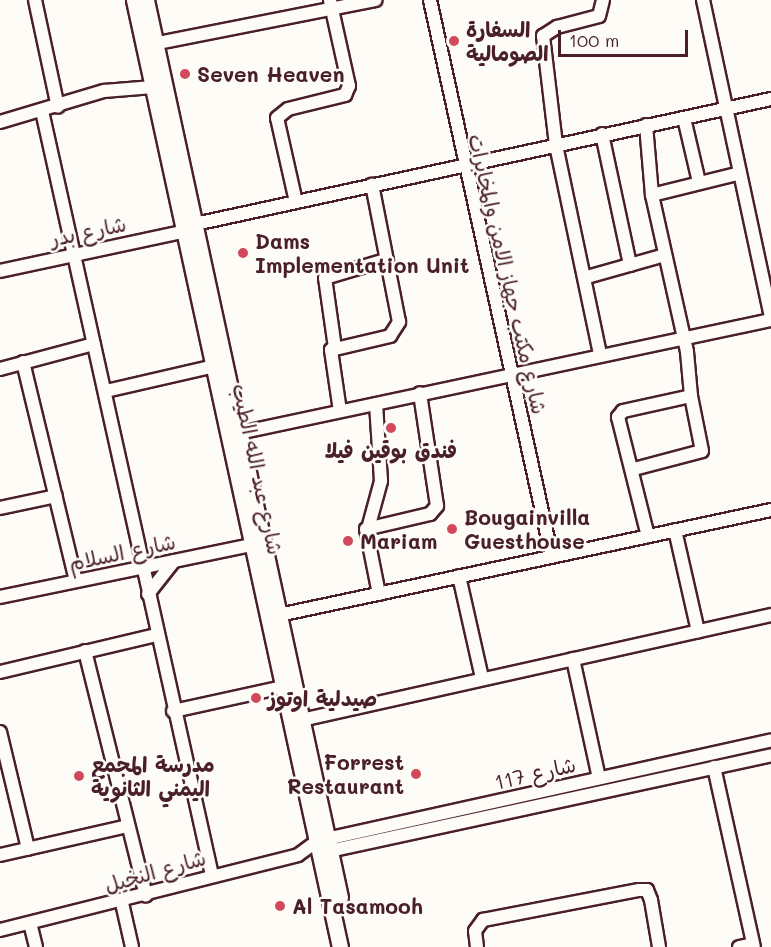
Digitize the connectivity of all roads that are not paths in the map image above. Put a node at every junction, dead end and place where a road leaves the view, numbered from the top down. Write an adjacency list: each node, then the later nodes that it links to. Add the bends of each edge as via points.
1 (35, 0): 12 (street)
2 (134, 0): 9 (main road, شارع عبد الله الطيب)
3 (146, 0): 9 (main road, شارع عبد الله الطيب)
4 (376, 0): 8 (street)
5 (430, 0): 20 (street, شارع مكتب جهاز الامن والمخابرات)
6 (603, 0): 19 (street, via 602,14 543,36)
7 (703, 0): 13 (street)
8 (331, 5): 9 (street); 25 (street, via 348,92 288,109 277,118)
9 (150, 45): 10 (main road, شارع عبد الله الطيب); 26 (main road, شارع عبد الله الطيب)
10 (153, 87): 12 (street, via 104,91); 26 (main road, شارع عبد الله الطيب)
11 (771, 99): 13 (street, شارع بدر)
12 (58, 107): 14 (street)
13 (726, 108): 15 (street, شارع بدر); 21 (street)
14 (42, 111): 16 (street); 27 (street)
15 (684, 118): 17 (street, شارع بدر); 22 (street)
16 (0, 122)
17 (646, 125): 18 (street, شارع بدر); 24 (street)
18 (602, 134): 19 (street, شارع بدر); 30 (street)
19 (556, 145): 20 (street, شارع بدر); 32 (street)
20 (463, 165): 23 (street, شارع بدر); 41 (street, شارع مكتب جهاز الامن والمخابرات)
21 (737, 174): 22 (street); 33 (street)
22 (699, 182): 24 (street)
23 (372, 184): 25 (street, شارع بدر); 29 (street)
24 (652, 195): 28 (street)
25 (296, 202): 26 (street, شارع بدر)
26 (189, 228): 27 (street, شارع بدر); 39 (main road, شارع عبد الله الطيب); 47 (main road, شارع عبد الله الطيب)
27 (73, 253): 31 (street, شارع بدر); 35 (street)
28 (665, 255): 30 (street); 34 (street)
29 (386, 260): 36 (street, via 325,278); 36 (street, via 398,329)
30 (630, 265): 32 (street)
31 (0, 271)
32 (587, 277): 37 (street)
33 (771, 319): 34 (street)
34 (684, 337): 37 (street); 44 (street)
35 (94, 344): 38 (street); 42 (street)
36 (335, 348): 46 (street, via 329,354)
37 (600, 354): 41 (street)
38 (23, 362): 40 (street); 49 (street)
39 (214, 366): 42 (street); 55 (main road, شارع عبد الله الطيب)
40 (0, 369)
41 (509, 374): 43 (street); 56 (street, شارع مكتب جهاز الامن والمخابرات)
42 (106, 391): 58 (street)
43 (420, 393): 45 (street); 52 (street, via 438,506 430,514)
44 (691, 396): 48 (street, via 702,451); 48 (street, via 620,413)
45 (376, 404): 46 (street); 52 (street, via 381,481)
46 (340, 411): 47 (street)
47 (239, 433): 55 (main road, شارع عبد الله الطيب)
48 (634, 469): 54 (street)
49 (56, 496): 50 (street); 60 (street)
50 (0, 508)
51 (771, 510): 53 (street)
52 (369, 525): 62 (street, via 367,539)
53 (675, 530): 54 (street); 66 (street)
54 (648, 536): 56 (street)
55 (258, 544): 57 (street, شارع السلام); 64 (main road, شارع عبد الله الطيب); 72 (main road, شارع عبد الله الطيب)
56 (552, 556): 59 (street)
57 (174, 561): 58 (street, شارع السلام); 61 (street)
58 (143, 567): 60 (street, شارع السلام); 61 (street)
59 (459, 576): 62 (street); 71 (street)
60 (76, 581): 63 (street, شارع السلام)
61 (148, 594): 67 (street)
62 (379, 594): 64 (street)
63 (0, 597)
64 (279, 615): 74 (main road, شارع عبد الله الطيب)
65 (771, 615): 66 (street)
66 (698, 631): 69 (street)
67 (158, 635): 68 (street); 73 (street)
68 (85, 651): 70 (street); 82 (street)
69 (573, 659): 71 (street); 81 (street)
70 (0, 672)
71 (482, 678): 74 (street)
72 (283, 687): 73 (street); 83 (main road, شارع عبد الله الطيب)
73 (173, 711): 86 (street)
74 (301, 720): 83 (main road, شارع عبد الله الطيب)
75 (0, 732): 84 (street)
76 (771, 740): 77 (street, شارع 117)
77 (742, 746): 79 (street); 81 (street, شارع 117)
78 (771, 755): 79 (street, شارع 117)
79 (745, 760): 80 (street, شارع 117)
80 (714, 767): 83 (street, شارع 117); 91 (street)
81 (599, 778): 83 (street, شارع 117)
82 (128, 826): 84 (street); 87 (street)
83 (321, 846): 86 (street, شارع النخيل); 94 (main road, شارع عبد الله الطيب); 95 (main road, شارع عبد الله الطيب)
84 (28, 849): 85 (street)
85 (0, 855)
86 (212, 875): 87 (street, شارع النخيل)
87 (146, 896): 88 (street, شارع النخيل)
88 (122, 903): 89 (street, شارع النخيل); 93 (street)
89 (30, 923): 90 (street, شارع النخيل); 92 (street)
90 (0, 930)
91 (754, 945): 98 (street)
92 (36, 947)
93 (132, 947)
94 (340, 947)
95 (351, 947)
96 (477, 947): 97 (street, via 475,931 483,920 647,890)
97 (659, 947)
98 (739, 947)

